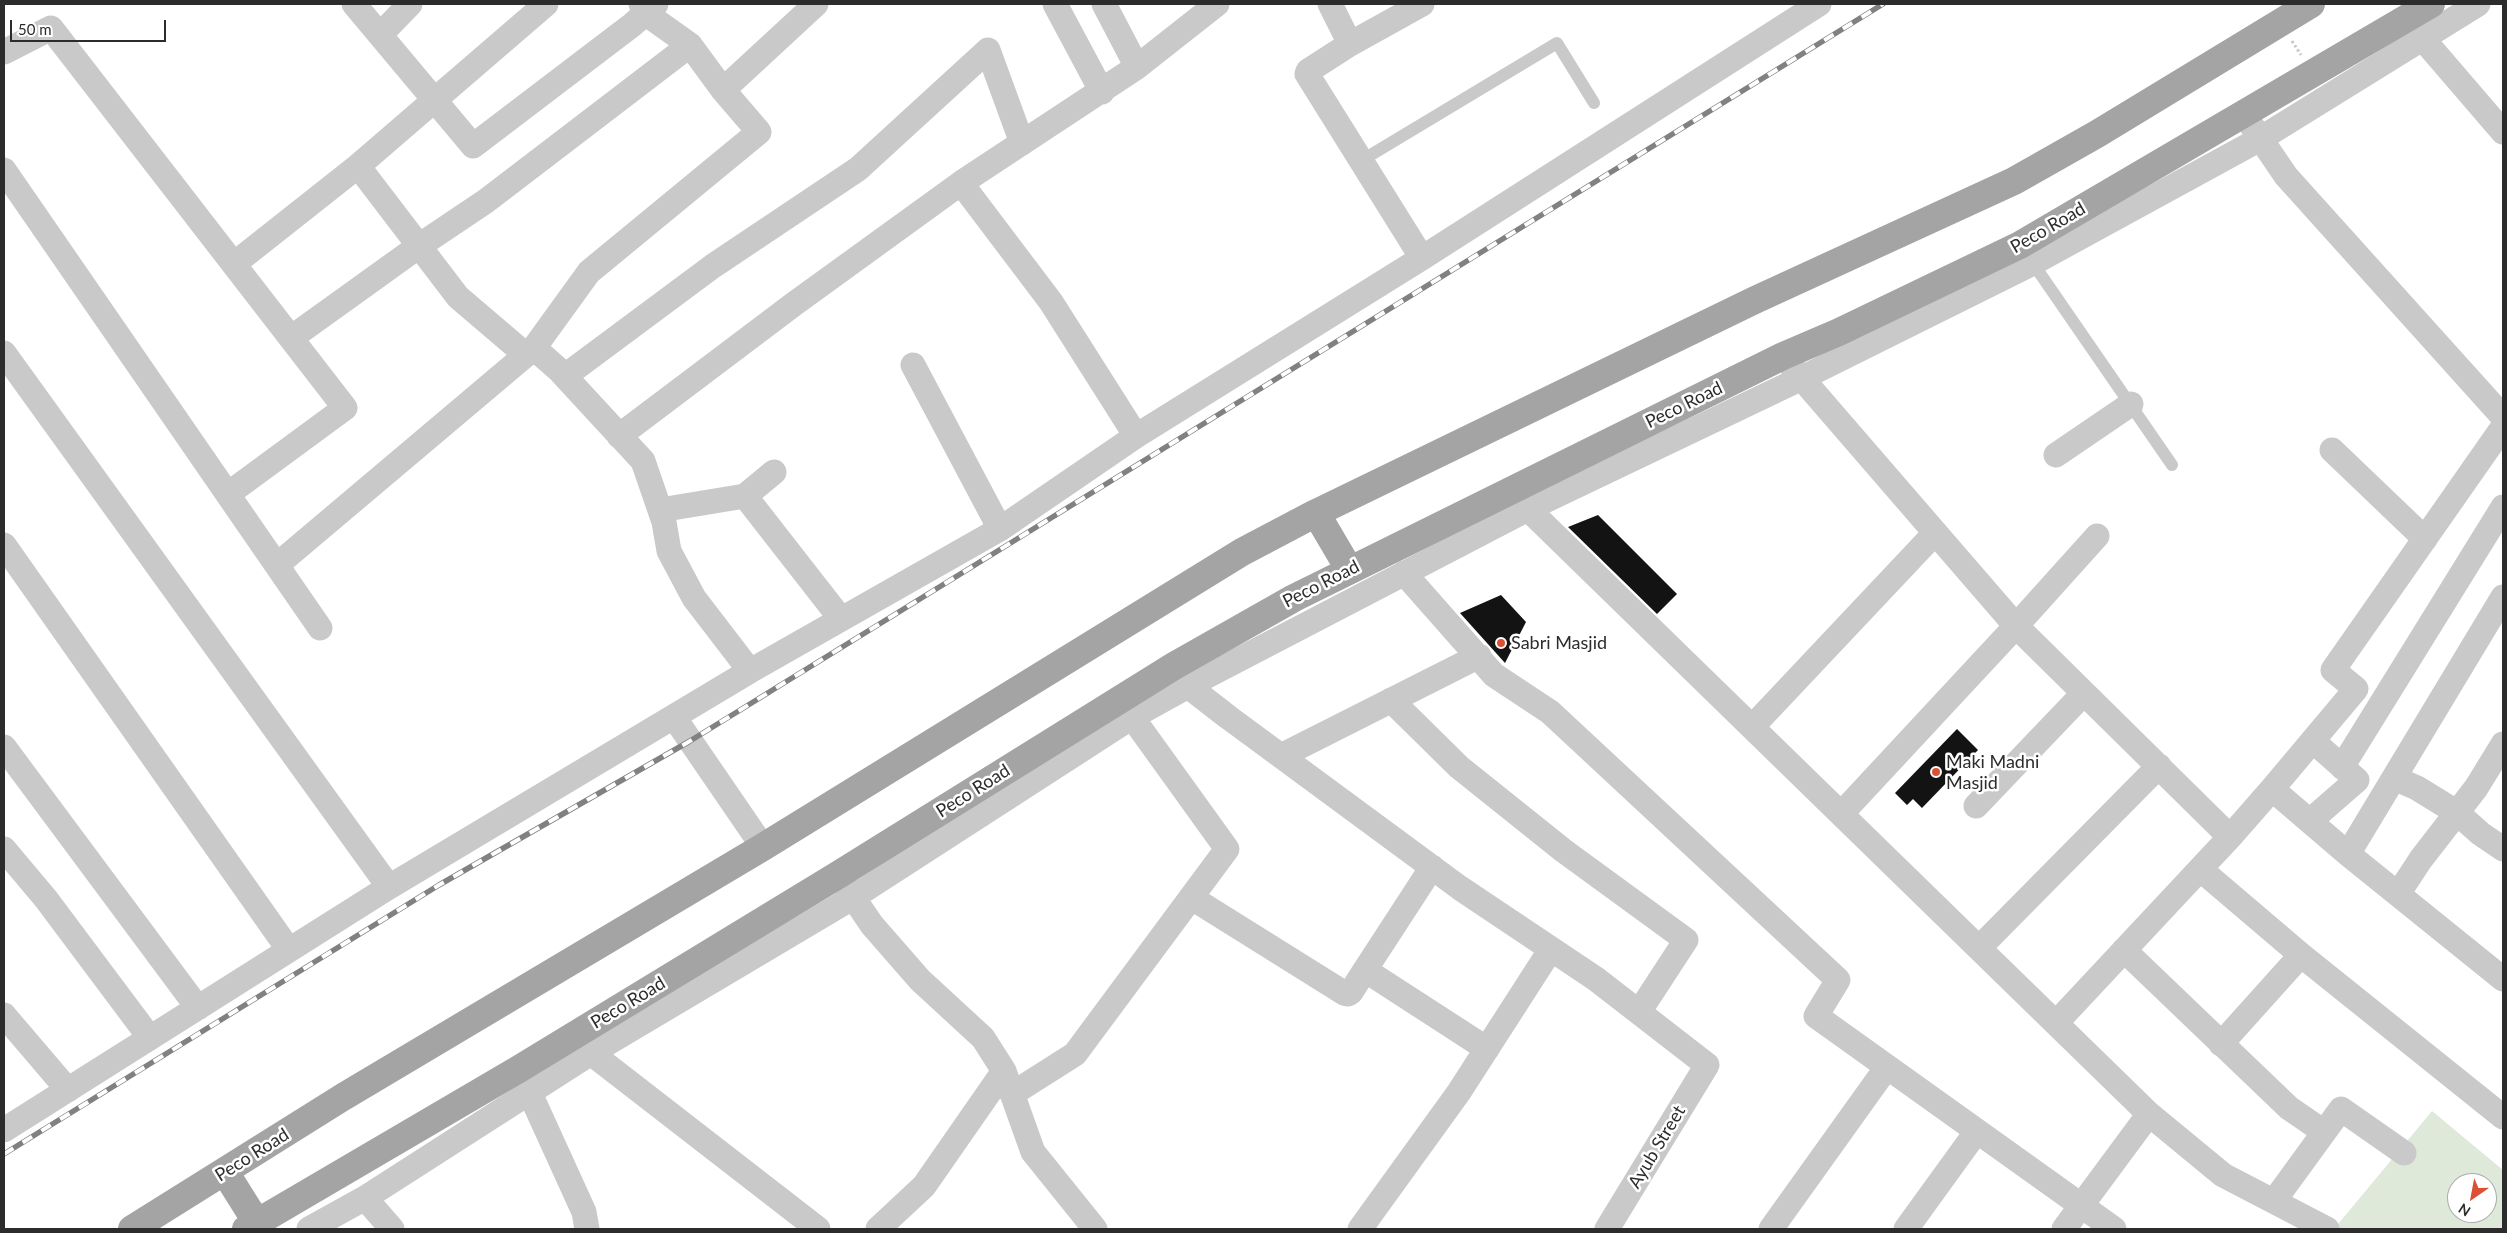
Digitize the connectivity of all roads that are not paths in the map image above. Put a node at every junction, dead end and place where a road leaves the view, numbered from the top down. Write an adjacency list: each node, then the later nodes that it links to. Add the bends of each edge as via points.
1 (354, 4): 15 (street)
2 (410, 4): 15 (street)
3 (546, 4): 22 (street)
4 (816, 4): 20 (street)
5 (1055, 4): 21 (street)
6 (1104, 4): 19 (street)
7 (1330, 4): 17 (street)
8 (1419, 4): 17 (street)
9 (1819, 4): 34 (street)
10 (2311, 4): 57 (main road, Peco Road, via 2014,181 1755,300)
11 (2478, 4): 14 (street)
12 (1211, 6): 19 (street)
13 (647, 7): 16 (street); 22 (street, via 473,146)
14 (2422, 20): 24 (main road, Peco Road); 25 (street); 26 (street)
15 (380, 35): 22 (street)
16 (690, 44): 20 (street); 32 (street, via 486,201)
17 (1350, 44): 28 (street, via 1307,74)
18 (4, 52): 35 (street, via 51,28)
19 (1137, 67): 21 (street)
20 (723, 90): 37 (street, via 759,132 589,272)
21 (1102, 92): 27 (street)
22 (434, 99): 29 (street)
23 (1594, 103): 28 (lane, via 1556,43)
24 (2243, 114): 26 (street); 33 (main road, Peco Road)
25 (2503, 132)
26 (2260, 139): 33 (street); 44 (street, via 2286,176)
27 (1022, 144): 31 (street); 41 (street, via 988,50 858,168 712,266)
28 (1359, 162): 34 (street)
29 (358, 166): 32 (street); 35 (street)
30 (4, 170): 52 (street)
31 (961, 184): 46 (street, via 794,304); 47 (street, via 1051,302)
32 (419, 246): 36 (street); 37 (street, via 458,296)
33 (2026, 254): 39 (main road, Peco Road); 42 (street); 43 (lane)
34 (1422, 258): 47 (street)
35 (234, 264): 36 (street)
36 (291, 338): 52 (street, via 345,408)
37 (530, 351): 41 (street); 63 (street)
38 (4, 353): 98 (street)
39 (1783, 356): 42 (street); 54 (main road, Peco Road)
40 (913, 365): 58 (street)
41 (565, 376): 46 (street)
42 (1802, 378): 54 (street); 59 (street)
43 (2131, 404): 49 (street); 50 (lane)
44 (2503, 417)
45 (2503, 427): 61 (street)
46 (620, 436): 56 (street, via 643,461)
47 (1136, 436): 58 (street)
48 (2332, 450): 61 (street)
49 (2056, 455)
50 (2172, 465)
51 (774, 472): 53 (street)
52 (228, 494): 63 (street)
53 (745, 496): 56 (street); 67 (street)
54 (1520, 499): 64 (main road, Peco Road); 65 (street); 77 (street)
55 (2503, 507): 83 (street)
56 (660, 510): 71 (street, via 669,551 694,598)
57 (1316, 513): 64 (main road); 91 (main road, Peco Road, via 1242,552)
58 (1000, 529): 67 (street)
59 (1935, 533): 68 (street); 77 (street)
60 (2096, 536): 68 (street)
61 (2425, 539): 78 (street, via 2333,670 2356,689)
62 (4, 545): 104 (street)
63 (277, 565): 69 (street)
64 (1349, 570): 72 (main road, Peco Road, via 1294,598)
65 (1404, 573): 70 (street); 72 (street)
66 (2503, 597): 84 (street)
67 (841, 619): 71 (street)
68 (2016, 626): 73 (street); 88 (street)
69 (320, 628)
70 (1479, 656): 74 (street); 117 (street, via 1494,675 1550,712 1838,980 1816,1016)
71 (750, 671): 75 (street)
72 (1181, 676): 76 (street); 81 (street); 97 (main road, Peco Road)
73 (2084, 693): 82 (street); 86 (street)
74 (1391, 700): 81 (street); 110 (street, via 1459,767 1564,851 1686,940)
75 (674, 717): 91 (street); 98 (street)
76 (1132, 717): 100 (street); 101 (street, via 1227,849)
77 (1754, 726): 88 (street)
78 (2313, 741): 83 (street); 85 (street)
79 (2503, 744): 87 (street, via 2476,788)
80 (4, 747): 109 (street)
81 (1281, 756): 95 (street)
82 (2159, 766): 90 (street); 102 (street)
83 (2342, 767): 89 (street, via 2357,780)
84 (2394, 778): 87 (street); 94 (street)
85 (2272, 790): 89 (street); 90 (street)
86 (1976, 806)
87 (2456, 812): 93 (street); 99 (street)
88 (1842, 813): 102 (street)
89 (2310, 821): 94 (street)
90 (2230, 837): 96 (street)
91 (763, 847): 127 (main road, Peco Road, via 343,1097)
92 (4, 849): 113 (street, via 46,898)
93 (2503, 849)
94 (2348, 854): 99 (street)
95 (1432, 867): 103 (street); 107 (street)
96 (2200, 869): 105 (street); 106 (street)
97 (838, 875): 100 (street); 118 (main road, Peco Road)
98 (389, 887): 104 (street)
99 (2398, 894): 108 (street)
100 (852, 898): 116 (street); 119 (street, via 920,980 983,1038)
101 (1192, 898): 107 (street, via 1344,993 1351,992); 119 (street, via 1075,1054)
102 (1980, 948): 112 (street)
103 (1551, 949): 110 (street); 115 (street)
104 (290, 950): 109 (street)
105 (2124, 950): 112 (street); 114 (street)
106 (2301, 955): 114 (street); 122 (street)
107 (1365, 970): 115 (street)
108 (2503, 979)
109 (198, 1008): 113 (street)
110 (1639, 1012): 140 (street, Ayub Street, via 1707,1065)
111 (4, 1015): 120 (street)
112 (2056, 1023): 121 (street)
113 (150, 1038): 120 (street)
114 (2221, 1044): 125 (street, via 2288,1108)
115 (1487, 1049): 139 (street)
116 (591, 1053): 118 (street); 136 (street)
117 (1887, 1068): 124 (street); 141 (street)
118 (524, 1081): 128 (street); 131 (main road, Peco Road); 135 (street, via 584,1212)
119 (1008, 1082): 137 (street, via 924,1186); 138 (street, via 1033,1152)
120 (68, 1090): 123 (street)
121 (2149, 1114): 129 (street, via 2223,1175); 130 (street)
122 (2503, 1118)
123 (4, 1130)
124 (1977, 1131): 130 (street); 142 (street)
125 (2324, 1132): 126 (street, via 2341,1109); 129 (street)
126 (2404, 1153)
127 (225, 1172): 131 (main road); 132 (main road, Peco Road)
128 (365, 1198): 133 (street); 134 (street)
129 (2274, 1201): 145 (street)
130 (2080, 1205): 143 (street); 144 (street)
131 (251, 1226)
132 (132, 1229)
133 (309, 1229)
134 (392, 1229)
135 (587, 1229)
136 (818, 1229)
137 (878, 1229)
138 (1095, 1229)
139 (1360, 1229)
140 (1608, 1229)
141 (1771, 1229)
142 (1906, 1229)
143 (2064, 1229)
144 (2114, 1229)
145 (2327, 1229)

